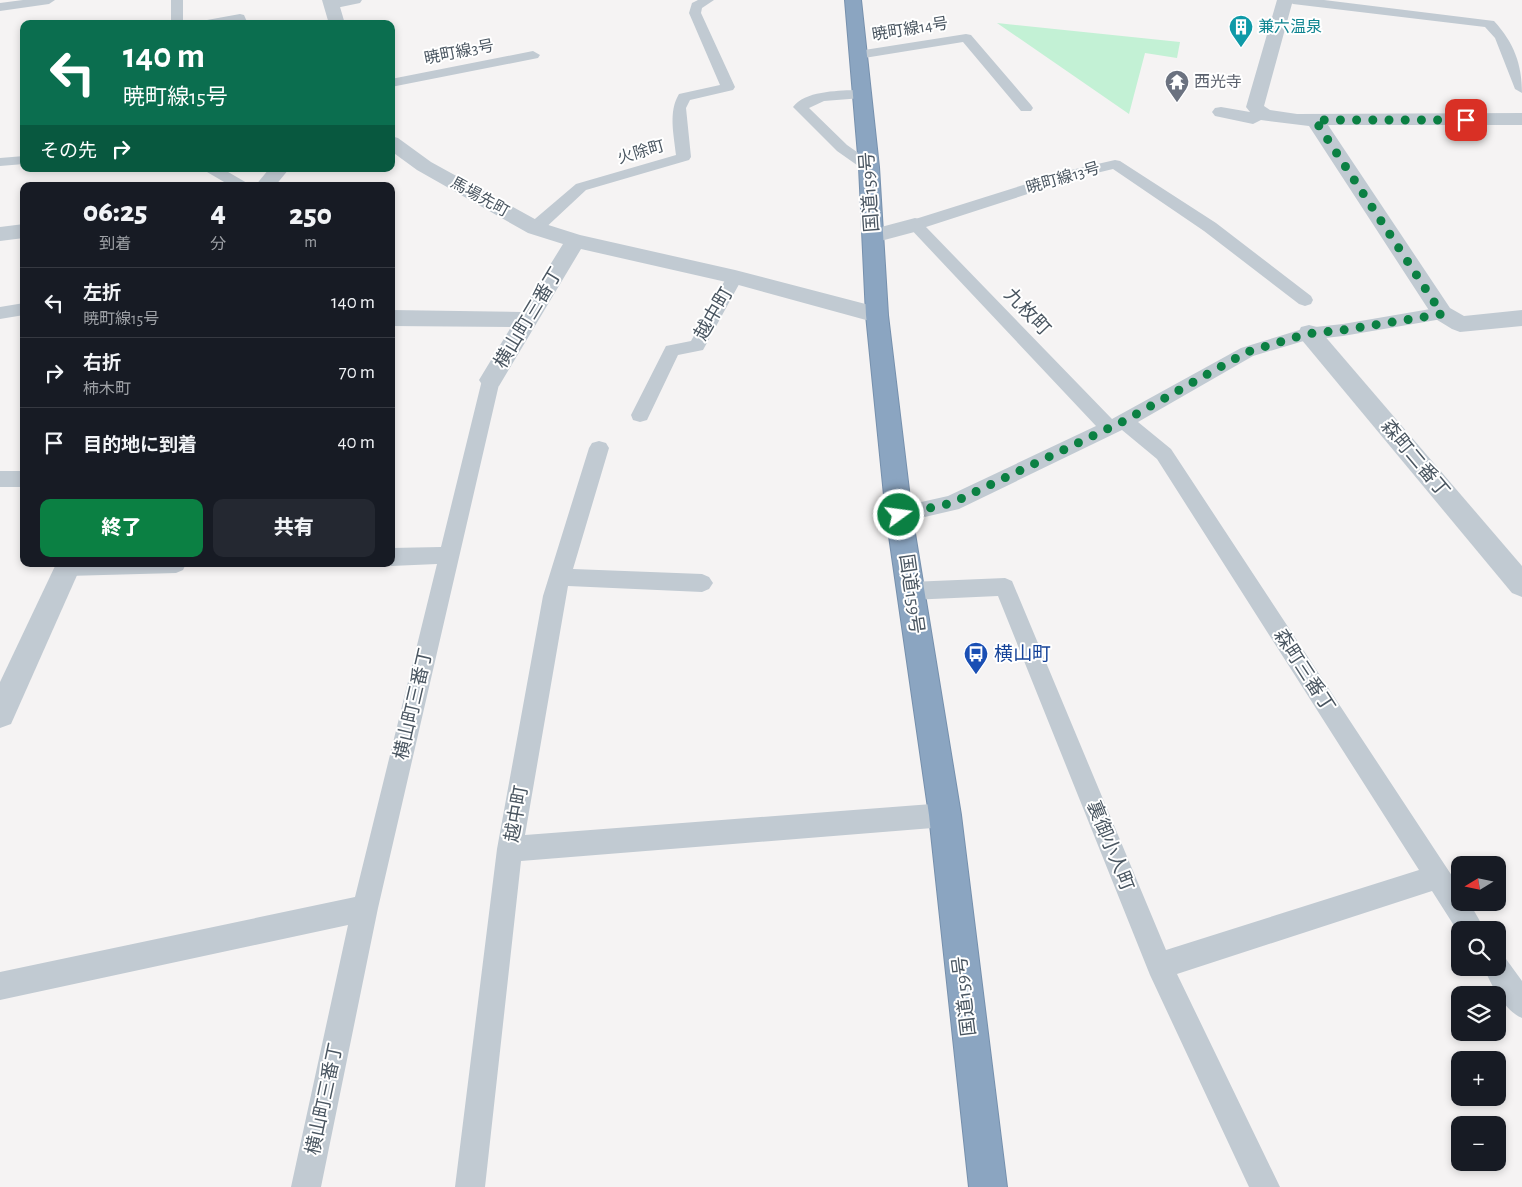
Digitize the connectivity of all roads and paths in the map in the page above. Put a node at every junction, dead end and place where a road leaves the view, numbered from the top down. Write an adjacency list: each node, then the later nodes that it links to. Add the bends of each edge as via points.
1 (50, 0): 10 (lane)
2 (177, 0): 12 (lane)
3 (356, 0): 9 (lane)
4 (708, 0): 35 (lane, 火除町, via 696,6 695,13 728,87 684,97 678,108 684,157 581,187)
5 (853, 0): 17 (highway, 国道159号)
6 (1284, 0): 25 (street, via 1255,107 1264,116)
7 (1293, 0): 11 (lane)
8 (1428, 0): 11 (lane)
9 (330, 2): 15 (street)
10 (0, 7)
11 (1432, 17): 19 (lane, via 1490,24 1501,37)
12 (177, 20)
13 (229, 20): 14 (lane)
14 (241, 20)
15 (336, 20)
16 (533, 55): 18 (lane, 暁町線3号)
17 (858, 55): 20 (highway, 国道159号); 21 (lane, 暁町線14号, via 966,38)
18 (395, 82)
19 (1522, 88)
20 (862, 94): 29 (highway, 国道159号); 29 (lane, via 838,94 806,102 800,107 842,148)
21 (1026, 108)
22 (1221, 112): 23 (street)
23 (1253, 118)
24 (1522, 119): 25 (street)
25 (1315, 120): 44 (street)
26 (395, 145): 35 (street, 馬場先町, via 424,166)
27 (20, 160): 28 (lane)
28 (0, 162)
29 (869, 167): 38 (highway, 国道159号)
30 (217, 172): 32 (lane)
31 (277, 172): 33 (street)
32 (235, 182)
33 (268, 182)
34 (915, 225): 38 (street, 暁町線13号); 41 (lane, 暁町線13号, via 1076,173 1114,164 1210,227); 52 (lane, 九枚町)
35 (535, 228): 39 (street, 馬場先町)
36 (20, 232): 37 (street)
37 (0, 234)
38 (873, 236): 45 (highway, 国道159号)
39 (576, 241): 40 (street, 馬場先町); 48 (street, 横山町三番丁)
40 (734, 277): 45 (street, 馬場先町); 51 (lane, 越中町, via 697,346 672,350)
41 (1305, 300)
42 (20, 310): 43 (lane)
43 (0, 313)
44 (1442, 314): 47 (street, via 1460,324); 49 (lane)
45 (877, 315): 56 (highway, 国道159号)
46 (395, 318): 48 (street)
47 (1522, 318)
48 (528, 320): 50 (street, 横山町三番丁)
49 (1309, 333): 52 (lane, via 1247,352); 62 (street, 森町二番丁)
50 (491, 380): 57 (lane, 横山町三番丁)
51 (640, 414)
52 (1117, 424): 56 (lane, via 952,503); 67 (lane, 森町三番丁, via 1164,454)
53 (599, 448): 60 (lane, 越中町)
54 (0, 479): 55 (lane)
55 (20, 479)
56 (899, 515): 63 (highway, 国道159号)
57 (450, 554): 58 (lane); 68 (lane, 横山町三番丁)
58 (395, 556)
59 (68, 567): 64 (street)
60 (560, 576): 61 (lane); 66 (lane, 越中町)
61 (702, 583)
62 (1522, 585)
63 (910, 591): 65 (highway, 国道159号); 70 (lane, 裏御小人町, via 1005,587)
64 (0, 714)
65 (945, 815): 66 (lane); 76 (highway, 国道159号)
66 (510, 850): 75 (lane, 越中町)
67 (1436, 876): 69 (lane, 森町三番丁); 70 (lane)
68 (365, 908): 72 (lane); 74 (lane, 横山町三番丁)
69 (1466, 921)
70 (1159, 966): 77 (lane, 裏御小人町)
71 (1503, 976): 73 (lane)
72 (0, 986)
73 (1522, 1004)
74 (306, 1187)
75 (470, 1187)
76 (988, 1187)
77 (1265, 1187)

